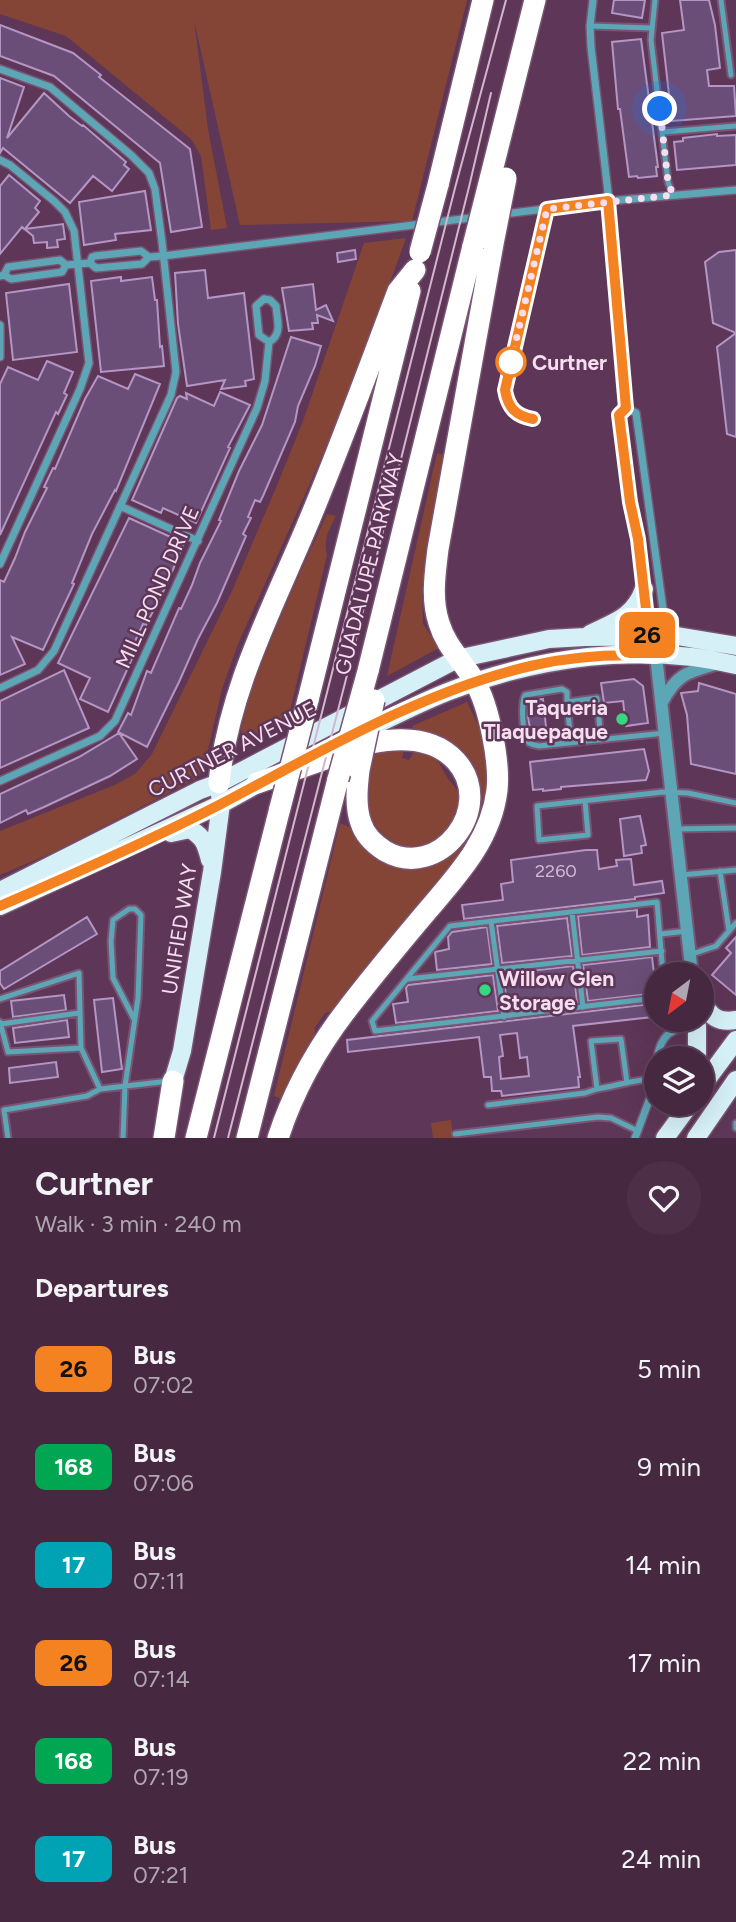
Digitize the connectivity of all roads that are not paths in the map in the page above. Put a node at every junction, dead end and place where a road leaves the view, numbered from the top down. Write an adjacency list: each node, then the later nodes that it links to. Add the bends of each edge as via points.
1 (484, 0): 20 (highway, GUADALUPE PARKWAY, bridge)
2 (535, 0): 17 (highway, GUADALUPE PARKWAY, bridge, via 507,114)
3 (593, 0): 6 (street)
4 (655, 0): 7 (lane)
5 (721, 0): 9 (lane)
6 (590, 26): 7 (lane); 15 (street)
7 (652, 28): 11 (lane)
8 (0, 69): 18 (street, via 50,87 144,166 155,189)
9 (731, 75)
10 (736, 126): 11 (lane)
11 (663, 132): 14 (lane)
12 (0, 160): 22 (street, via 65,212 74,231)
13 (736, 190): 14 (street)
14 (673, 195): 15 (street)
15 (608, 201): 16 (street); 30 (street)
16 (547, 209): 18 (street); 31 (lane, via 505,390 509,407 523,418)
17 (483, 245): 40 (highway, via 434,592 438,621); 42 (highway, GUADALUPE PARKWAY, via 432,410)
18 (163, 256): 19 (street); 32 (street, via 175,385)
19 (149, 257): 21 (street, via 142,264 96,268); 21 (street, via 141,251 106,254 92,257)
20 (418, 261): 53 (highway, via 398,291 243,677 224,746); 109 (highway, GUADALUPE PARKWAY, bridge)
21 (90, 263): 22 (street)
22 (79, 264): 23 (street); 34 (street, via 89,363)
23 (66, 265): 24 (street, via 62,272 11,279); 24 (street, via 60,260 8,267)
24 (2, 275)
25 (263, 289): 26 (street, MILL POND DRIVE)
26 (264, 299): 28 (street, MILL POND DRIVE, via 256,311 259,335); 28 (street, MILL POND DRIVE, via 274,303 279,332)
27 (0, 325): 29 (street)
28 (269, 342): 33 (street, MILL POND DRIVE, via 257,408)
29 (0, 357)
30 (626, 408): 35 (street, via 619,415); 36 (street, via 636,413 664,615)
31 (533, 419)
32 (120, 506): 33 (street); 44 (street, via 51,658 32,674)
33 (198, 541): 50 (street, MILL POND DRIVE, via 115,722 100,736)
34 (0, 564)
35 (644, 589): 36 (street); 37 (main road, via 631,612)
36 (655, 636): 37 (main road, CURTNER AVENUE); 38 (main road, CURTNER AVENUE); 39 (street)
37 (585, 637): 40 (main road, CURTNER AVENUE, via 549,639)
38 (736, 646)
39 (656, 656): 41 (main road, CURTNER AVENUE, via 675,654); 43 (main road, CURTNER AVENUE, via 560,660); 46 (street)
40 (457, 659): 43 (highway); 53 (main road, CURTNER AVENUE)
41 (729, 663): 46 (street, via 678,677)
42 (374, 668): 51 (highway, bridge, via 359,770 361,824 377,846 403,857 431,854 453,840 466,820 470,793 466,779 447,752 419,741 371,743); 110 (highway, GUADALUPE PARKWAY, bridge, via 338,779)
43 (475, 682): 51 (main road, CURTNER AVENUE); 111 (highway, via 496,753 497,791 487,827 470,859 335,1026 299,1085)
44 (0, 688)
45 (568, 702): 48 (lane, via 597,698); 49 (lane); 49 (lane, via 562,689 528,693 522,698 526,737 531,744)
46 (662, 702): 47 (street)
47 (665, 733): 48 (lane); 52 (street)
48 (601, 740): 49 (lane)
49 (570, 743)
50 (0, 781)
51 (257, 783): 53 (main road, CURTNER AVENUE)
52 (672, 792): 54 (lane); 55 (lane); 57 (street)
53 (220, 793): 58 (main road, CURTNER AVENUE); 61 (main road, UNIFIED WAY); 63 (main road, CURTNER AVENUE, via 200,790)
54 (585, 801): 54 (lane, via 537,806 539,840 589,835)
55 (736, 803)
56 (736, 828): 57 (lane)
57 (676, 829): 62 (street)
58 (150, 837): 61 (main road, via 190,829 206,841); 64 (main road, CURTNER AVENUE)
59 (736, 870): 60 (lane)
60 (720, 871): 62 (lane); 69 (lane)
61 (212, 873): 91 (main road, UNIFIED WAY)
62 (681, 875): 68 (street)
63 (0, 891)
64 (0, 906)
65 (572, 912): 66 (lane); 70 (lane, via 657,902); 73 (lane)
66 (491, 921): 76 (lane); 77 (lane, via 450,926)
67 (736, 923): 69 (lane)
68 (687, 931): 70 (lane); 72 (street)
69 (729, 931): 72 (lane, via 716,946)
70 (661, 934): 71 (lane)
71 (662, 950): 73 (lane); 74 (lane)
72 (690, 955): 75 (street)
73 (577, 959): 76 (lane); 80 (lane)
74 (662, 962)
75 (691, 962)
76 (498, 968): 77 (lane); 82 (lane)
77 (406, 980): 82 (lane, via 372,1021 375,1031)
78 (0, 999): 81 (lane, via 79,973)
79 (644, 999): 80 (lane)
80 (583, 1007): 82 (lane)
81 (79, 1013): 86 (lane); 88 (lane)
82 (504, 1017)
83 (714, 1017): 85 (main road)
84 (134, 1019): 84 (lane, via 141,915 129,909 113,920 111,941 113,978); 94 (lane)
85 (736, 1020)
86 (0, 1023): 88 (lane, via 8,1052)
87 (736, 1040): 89 (main road)
88 (81, 1048): 96 (lane)
89 (714, 1070)
90 (644, 1079): 93 (lane)
91 (173, 1080): 94 (lane); 108 (highway)
92 (736, 1080): 101 (main road)
93 (627, 1083): 95 (lane); 95 (lane, via 621,1039 591,1041)
94 (125, 1086): 96 (lane); 107 (lane)
95 (597, 1088): 97 (lane)
96 (100, 1089): 106 (lane, via 87,1096 4,1110)
97 (488, 1105)
98 (645, 1116): 104 (street)
99 (670, 1116): 105 (main road)
100 (681, 1116): 105 (main road)
101 (708, 1129): 113 (main road)
102 (489, 1130): 103 (lane); 104 (lane, via 611,1118); 112 (lane)
103 (455, 1135)
104 (637, 1135)
105 (667, 1136)
106 (8, 1138)
107 (123, 1138)
108 (164, 1138)
109 (196, 1138)
110 (247, 1138)
111 (278, 1138)
112 (490, 1138)
113 (696, 1138)

